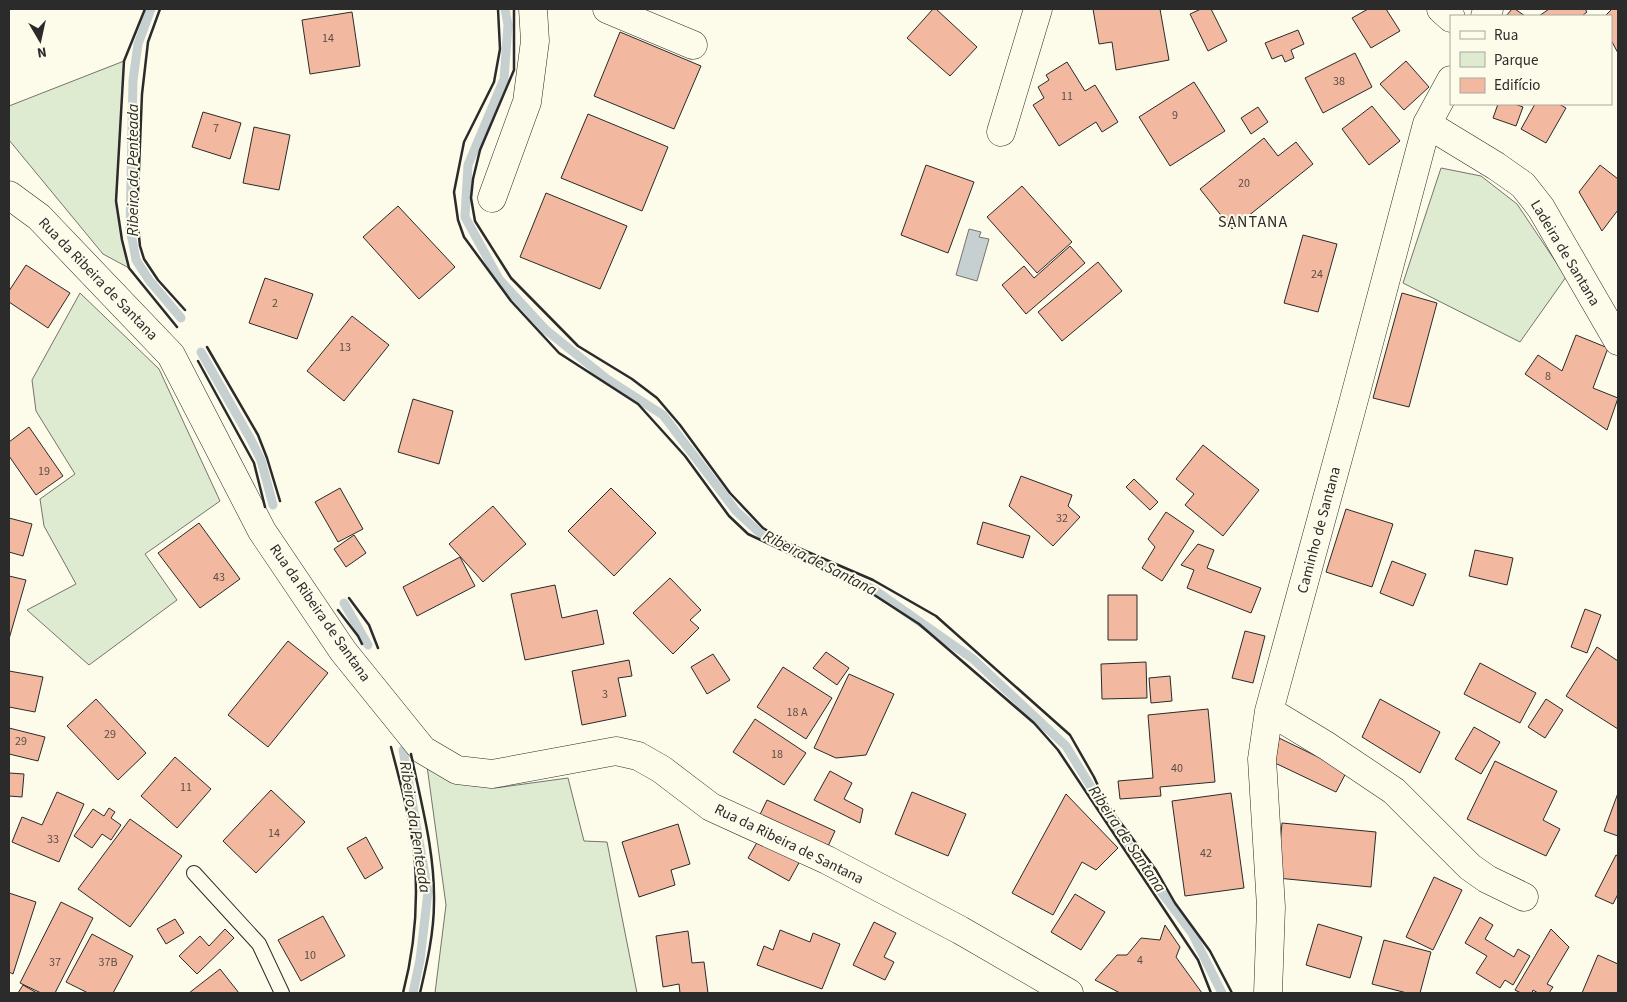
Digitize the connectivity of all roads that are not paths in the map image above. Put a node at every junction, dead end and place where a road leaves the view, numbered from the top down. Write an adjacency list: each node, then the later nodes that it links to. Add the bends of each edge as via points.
1 (533, 9): 9 (street, via 535,41 527,102)
2 (607, 9): 4 (street)
3 (1038, 9): 7 (street)
4 (693, 45)
5 (1450, 82): 6 (street, Caminho de Santana)
6 (1427, 124): 10 (street, Ladeira de Santana, via 1523,185 1542,208); 11 (street, Caminho de Santana)
7 (1001, 132)
8 (9, 195): 15 (street, Rua da Ribeira de Santana, via 39,217 171,355 262,531 343,651 423,750 457,770 492,774 616,751 638,756 661,769 711,808 827,860 960,930)
9 (492, 198)
10 (1618, 342)
11 (1269, 711): 13 (street, via 1394,792 1486,880); 16 (street, Caminho de Santana, via 1262,759 1271,907)
12 (194, 873): 14 (lane, via 259,944)
13 (1524, 897)
14 (282, 993)
15 (1069, 993)
16 (1268, 993)

